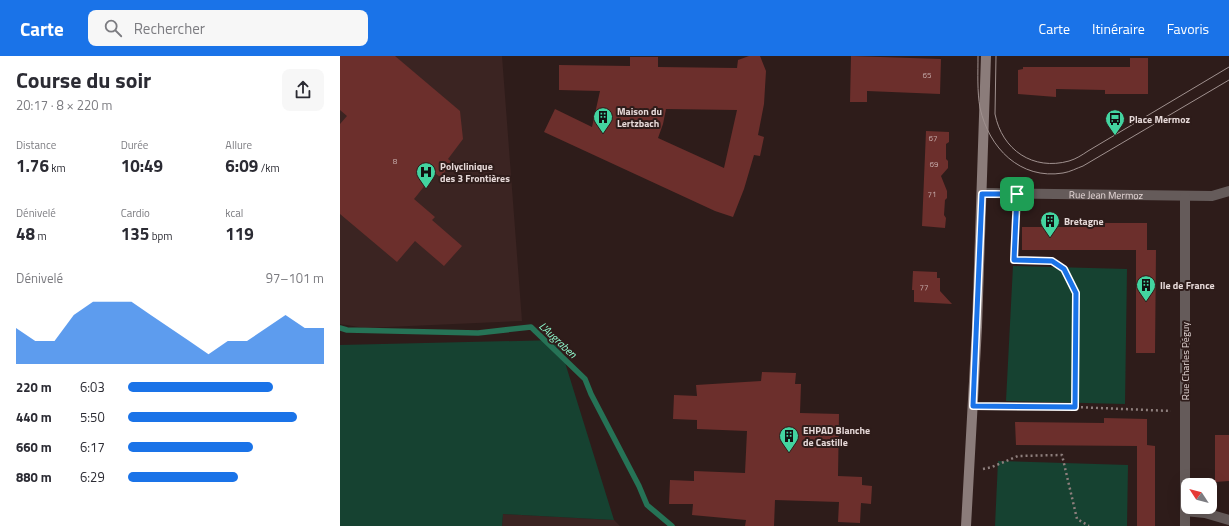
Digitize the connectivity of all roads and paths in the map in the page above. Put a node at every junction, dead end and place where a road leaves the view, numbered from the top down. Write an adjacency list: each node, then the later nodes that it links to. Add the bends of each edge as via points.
1 (986, 56): 3 (main road)
2 (1229, 191): 5 (street, Rue Jean Mermoz, via 1212,196)
3 (982, 194): 4 (street, Rue Jean Mermoz); 6 (main road)
4 (1017, 194): 5 (street, Rue Jean Mermoz); 7 (path, via 1014,260 1052,261 1064,269 1076,293)
5 (1185, 196): 8 (street, Rue Charles Péguy)
6 (973, 406): 7 (path); 9 (main road)
7 (1075, 407): 8 (path)
8 (1185, 411): 10 (street, Rue Charles Péguy)
9 (969, 472): 14 (main road); 15 (path, via 992,467 1018,456 1062,455 1078,519)
10 (1185, 478)
11 (1185, 514): 16 (street, Rue Charles Péguy)
12 (1208, 514): 13 (street)
13 (1229, 520)
14 (966, 526)
15 (1088, 526)
16 (1185, 526)

